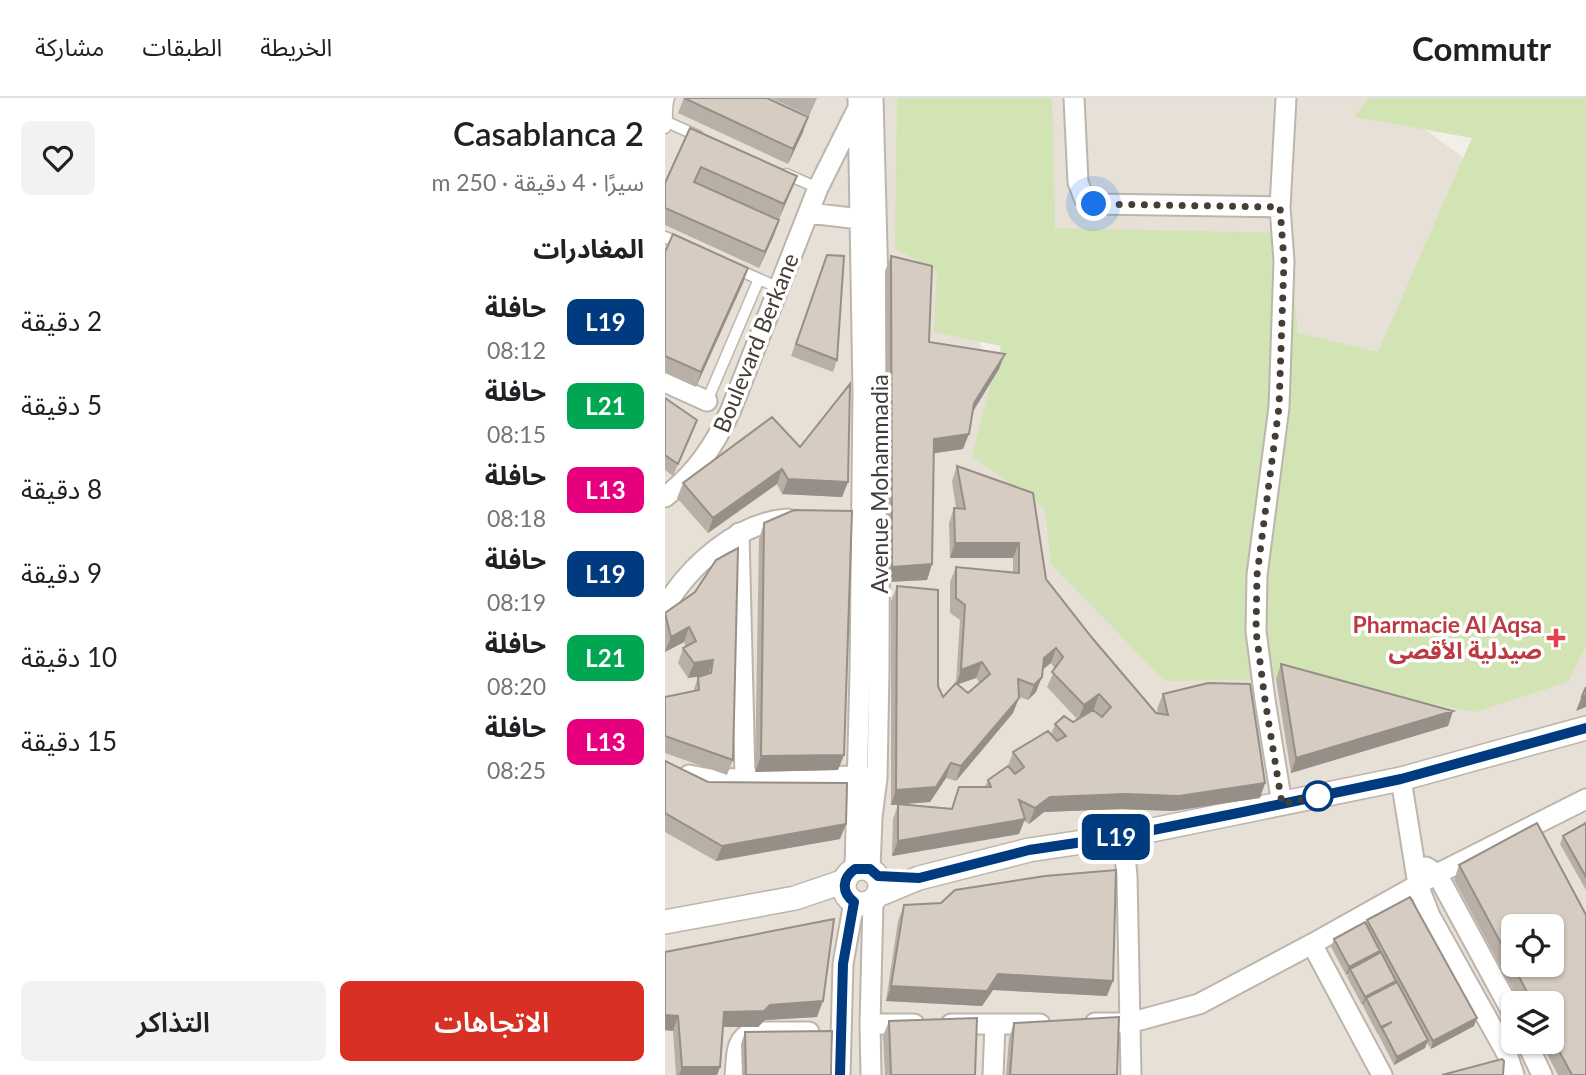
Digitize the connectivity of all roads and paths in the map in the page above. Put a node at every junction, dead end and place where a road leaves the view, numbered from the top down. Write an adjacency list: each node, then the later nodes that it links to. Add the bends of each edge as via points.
1 (669, 98): 5 (lane)
2 (1074, 98): 9 (street, via 1078,182 1084,198 1094,204)
3 (1286, 98): 9 (street)
4 (865, 102): 8 (street, Boulevard Berkane); 11 (street, Avenue Mohammadia); 21 (street, Avenue Mohammadia, via 880,360)
5 (666, 125): 6 (lane)
6 (705, 139)
7 (780, 172): 8 (lane)
8 (818, 188): 10 (street, Boulevard Berkane)
9 (1280, 207): 31 (street, via 1284,261 1279,407 1257,575 1256,631)
10 (809, 213): 11 (street); 16 (street, Boulevard Berkane)
11 (860, 219): 21 (street, Avenue Mohammadia)
12 (665, 237): 13 (lane)
13 (689, 248)
14 (724, 264): 15 (lane)
15 (759, 279): 16 (lane); 18 (lane)
16 (779, 288): 19 (street, Boulevard Berkane, via 716,442 698,467)
17 (665, 382): 18 (street)
18 (707, 401)
19 (665, 497)
20 (809, 517): 22 (street, via 782,519)
21 (863, 517): 26 (street, Avenue Mohammadia); 28 (street, Avenue Mohammadia)
22 (739, 533): 23 (street, via 702,560); 27 (street)
23 (665, 607)
24 (1586, 728): 29 (street)
25 (689, 775): 27 (street)
26 (856, 776): 27 (street); 28 (street); 36 (street, Avenue Mohammadia)
27 (745, 778)
28 (877, 778): 36 (street, Avenue Mohammadia)
29 (1401, 779): 31 (street); 33 (street)
30 (1586, 799): 34 (street, via 1538,831)
31 (1282, 804): 32 (street)
32 (1123, 836): 36 (street, via 1029,850 919,878); 40 (street)
33 (1414, 860): 34 (street); 35 (street)
34 (1437, 874): 35 (street); 39 (street)
35 (1418, 885): 38 (street); 51 (street)
36 (863, 886): 37 (street); 41 (street, via 873,952); 43 (street, via 843,964)
37 (665, 922)
38 (1312, 944): 40 (street, via 1199,1004); 50 (street)
39 (1501, 992)
40 (1129, 1023): 42 (street); 49 (street)
41 (870, 1024): 42 (street); 47 (street)
42 (995, 1024): 48 (street)
43 (841, 1032): 45 (street, via 753,1032 741,1037); 46 (street)
44 (1533, 1054): 52 (street)
45 (735, 1075)
46 (840, 1075)
47 (871, 1075)
48 (993, 1075)
49 (1131, 1075)
50 (1382, 1075)
51 (1514, 1075)
52 (1542, 1075)

